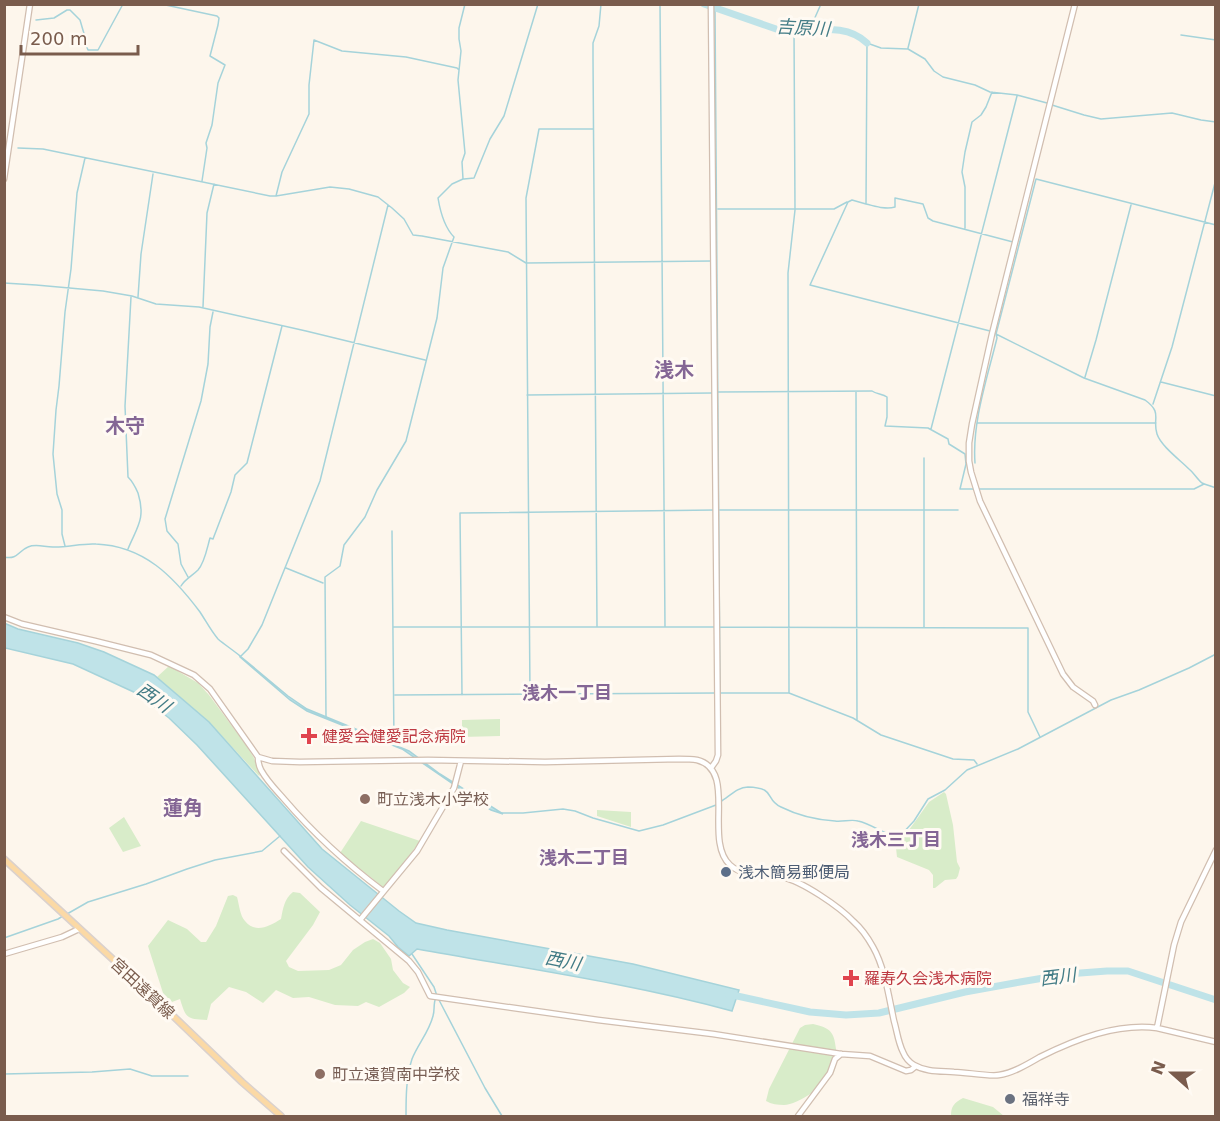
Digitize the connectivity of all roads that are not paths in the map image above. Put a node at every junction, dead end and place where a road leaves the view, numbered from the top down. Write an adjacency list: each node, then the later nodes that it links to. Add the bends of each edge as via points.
1 (30, 4): 4 (street)
2 (711, 4): 9 (street, via 718,755)
3 (1075, 4): 6 (street, via 992,334 972,424 969,461 980,501 1063,674)
4 (4, 179)
5 (4, 617): 7 (street, via 151,655 194,675 210,689)
6 (1095, 705)
7 (258, 757): 8 (street, via 300,762); 13 (street, via 265,777 304,821)
8 (461, 761): 9 (street, via 679,759 700,761); 13 (street, via 455,785 417,851)
9 (711, 768): 20 (street, via 718,786 720,852 731,866 746,873 782,877 801,884 853,920 874,948 904,1054)
10 (1215, 850): 17 (street, via 1181,922)
11 (284, 851): 14 (street, via 321,888)
12 (4, 860): 15 (main road, 宮田遠賀線)
13 (381, 893): 14 (street)
14 (361, 918): 19 (street, via 409,961 430,996)
15 (79, 929): 16 (street); 21 (main road, 宮田遠賀線)
16 (4, 954)
17 (1157, 1028): 18 (street); 20 (street, via 1093,1035 996,1076)
18 (1215, 1042)
19 (841, 1054): 20 (street, via 870,1056 906,1071); 22 (street)
20 (916, 1066)
21 (281, 1116)
22 (798, 1116)

